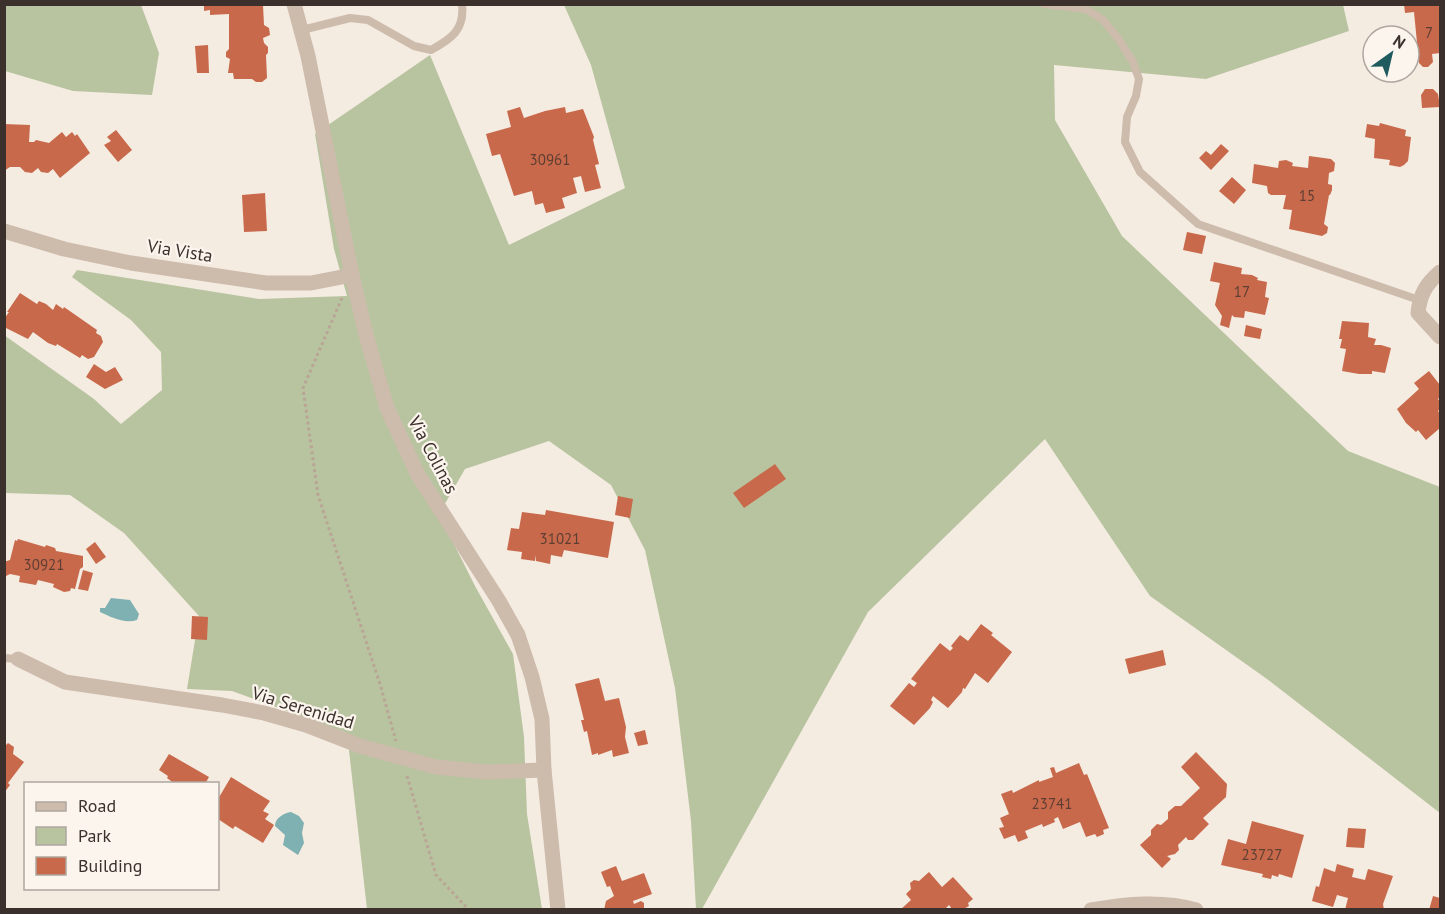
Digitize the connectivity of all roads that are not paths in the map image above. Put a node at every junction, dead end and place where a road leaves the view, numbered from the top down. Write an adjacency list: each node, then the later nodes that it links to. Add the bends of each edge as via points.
1 (294, 4): 4 (street, Via Colinas)
2 (462, 4): 4 (lane, via 459,29 430,50 414,46 368,20 350,18)
3 (1044, 4): 8 (lane, via 1086,9 1103,20 1118,38 1139,79 1126,117 1125,142 1140,172 1198,224)
4 (302, 30): 7 (street, Via Colinas)
5 (4, 231): 7 (street, Via Vista, via 75,252 266,283 310,283)
6 (1440, 272): 8 (street, via 1424,288)
7 (352, 275): 11 (street, Via Colinas, via 387,408 418,475 518,635 542,719)
8 (1419, 300): 9 (street, via 1418,313)
9 (1440, 337)
10 (11, 658): 11 (street, Via Serenidad, via 65,682 264,712 436,767 487,772)
11 (544, 770): 12 (street, Via Colinas)
12 (558, 909)
13 (1091, 909): 14 (street, via 1155,904)
14 (1196, 909)

